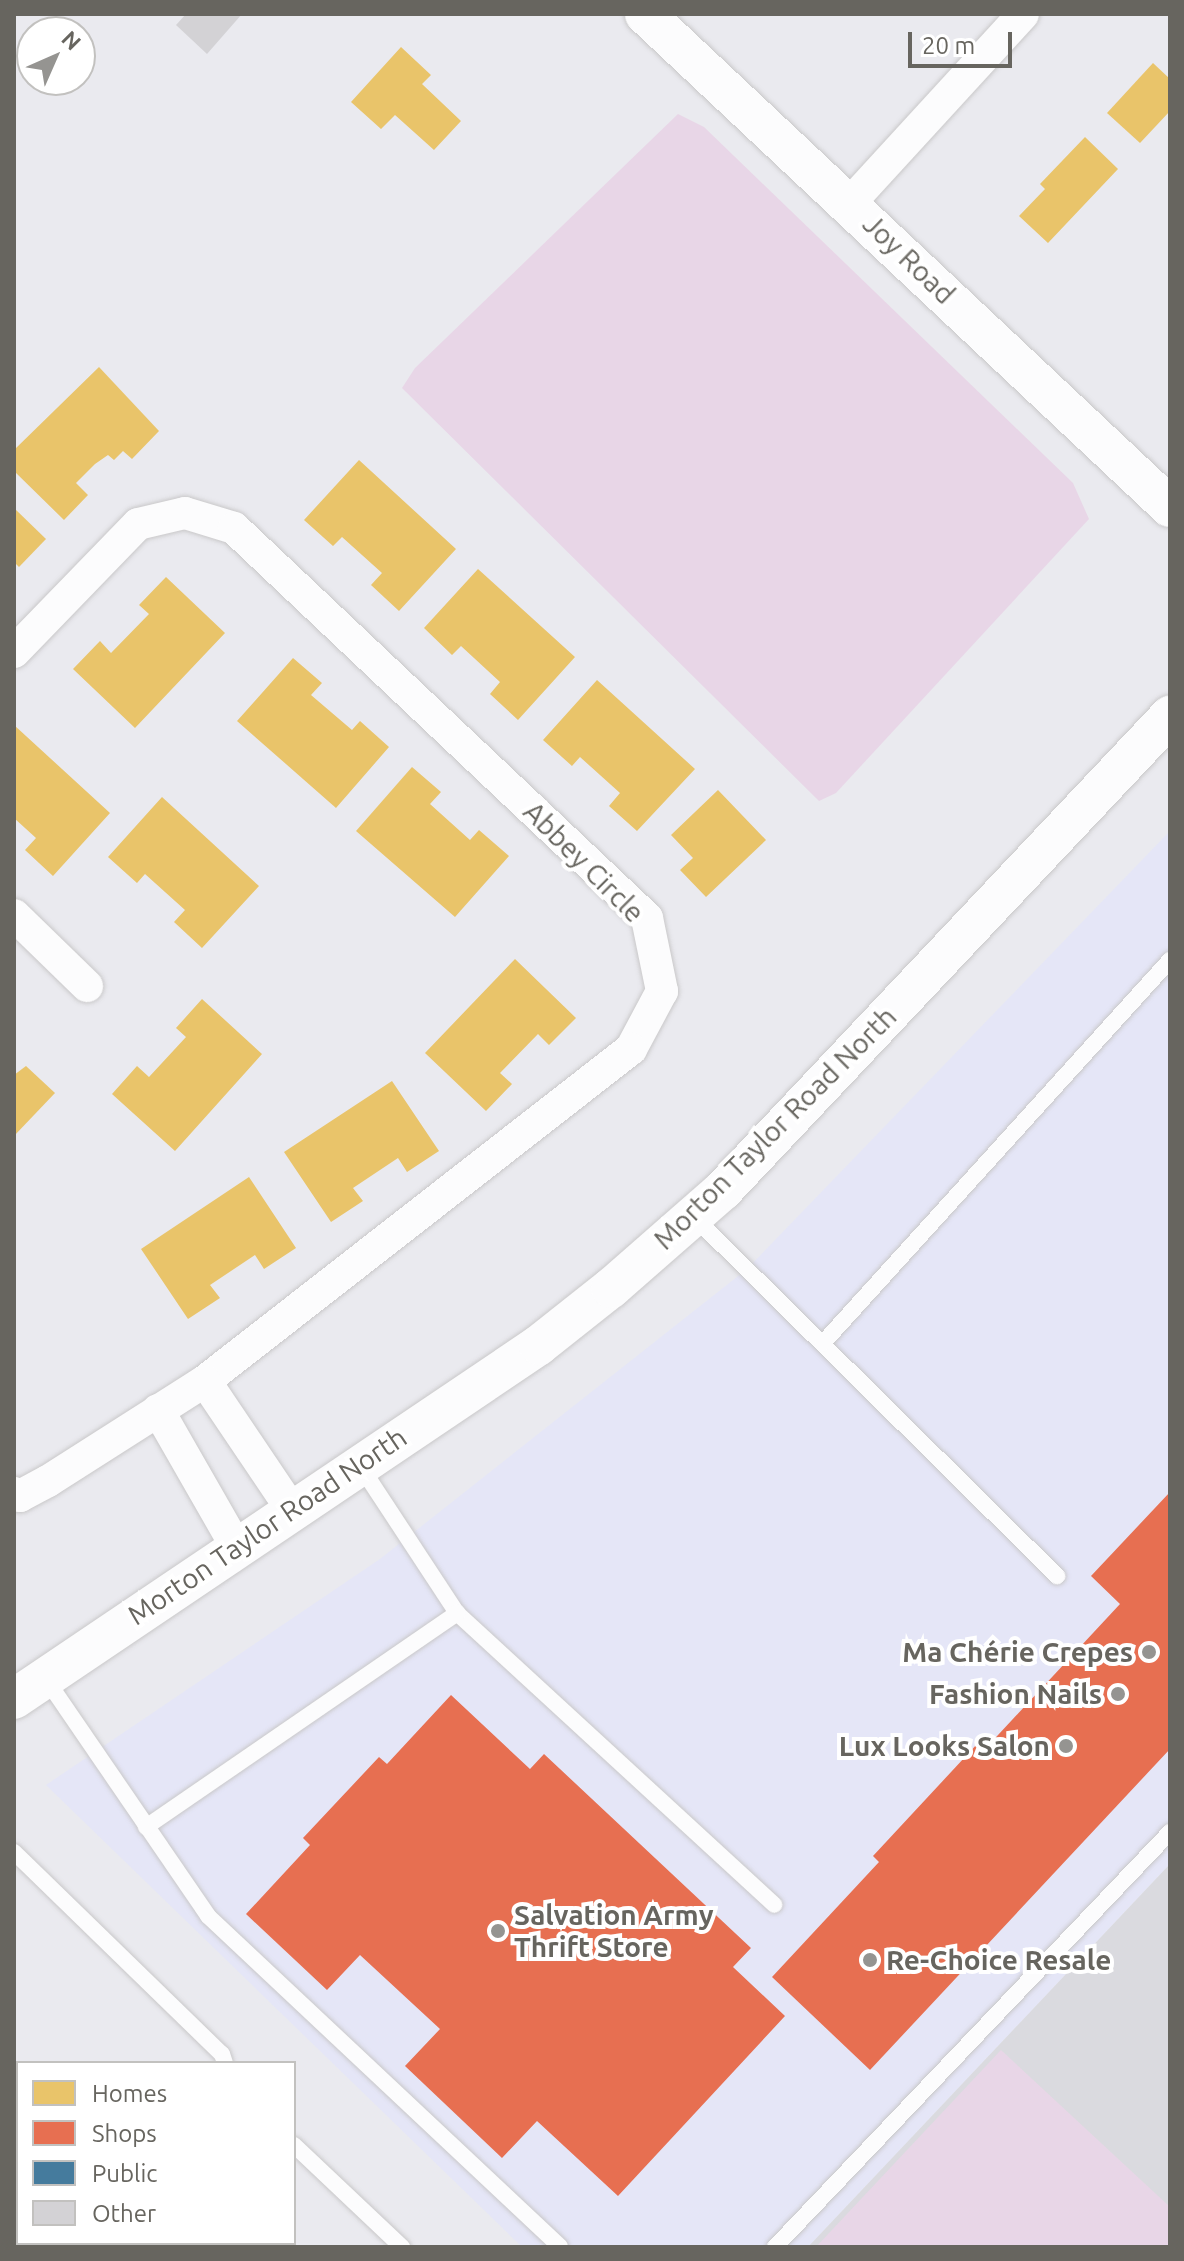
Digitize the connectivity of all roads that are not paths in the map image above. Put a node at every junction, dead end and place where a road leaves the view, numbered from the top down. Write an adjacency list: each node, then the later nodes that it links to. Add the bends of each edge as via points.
1 (645, 14): 3 (street, Joy Road)
2 (1023, 14): 3 (street)
3 (850, 203): 4 (street, Joy Road)
4 (1170, 507)
5 (14, 652): 12 (street, Abbey Circle, via 138,524 185,513 234,528 647,918 662,991 631,1049)
6 (1170, 716): 10 (street, Morton Taylor Road North)
7 (14, 915): 9 (street)
8 (1170, 960): 11 (lane)
9 (87, 986)
10 (694, 1217): 11 (lane); 14 (street, Morton Taylor Road North, via 539,1345)
11 (823, 1343): 18 (lane)
12 (205, 1381): 13 (street, Abbey Circle); 16 (street)
13 (158, 1410): 15 (street, Abbey Circle, via 48,1481 20,1496); 17 (street)
14 (359, 1463): 16 (street, Morton Taylor Road North); 19 (lane)
15 (14, 1493)
16 (292, 1510): 17 (street, Morton Taylor Road North)
17 (236, 1546): 20 (street, Morton Taylor Road North)
18 (1057, 1576)
19 (457, 1613): 21 (lane); 24 (lane)
20 (30, 1689): 21 (lane)
21 (146, 1827): 28 (lane, via 208,1916)
22 (1170, 1832): 29 (lane)
23 (14, 1852): 25 (lane)
24 (774, 1905)
25 (224, 2061)
26 (296, 2147): 27 (lane)
27 (402, 2247)
28 (560, 2247)
29 (775, 2247)

